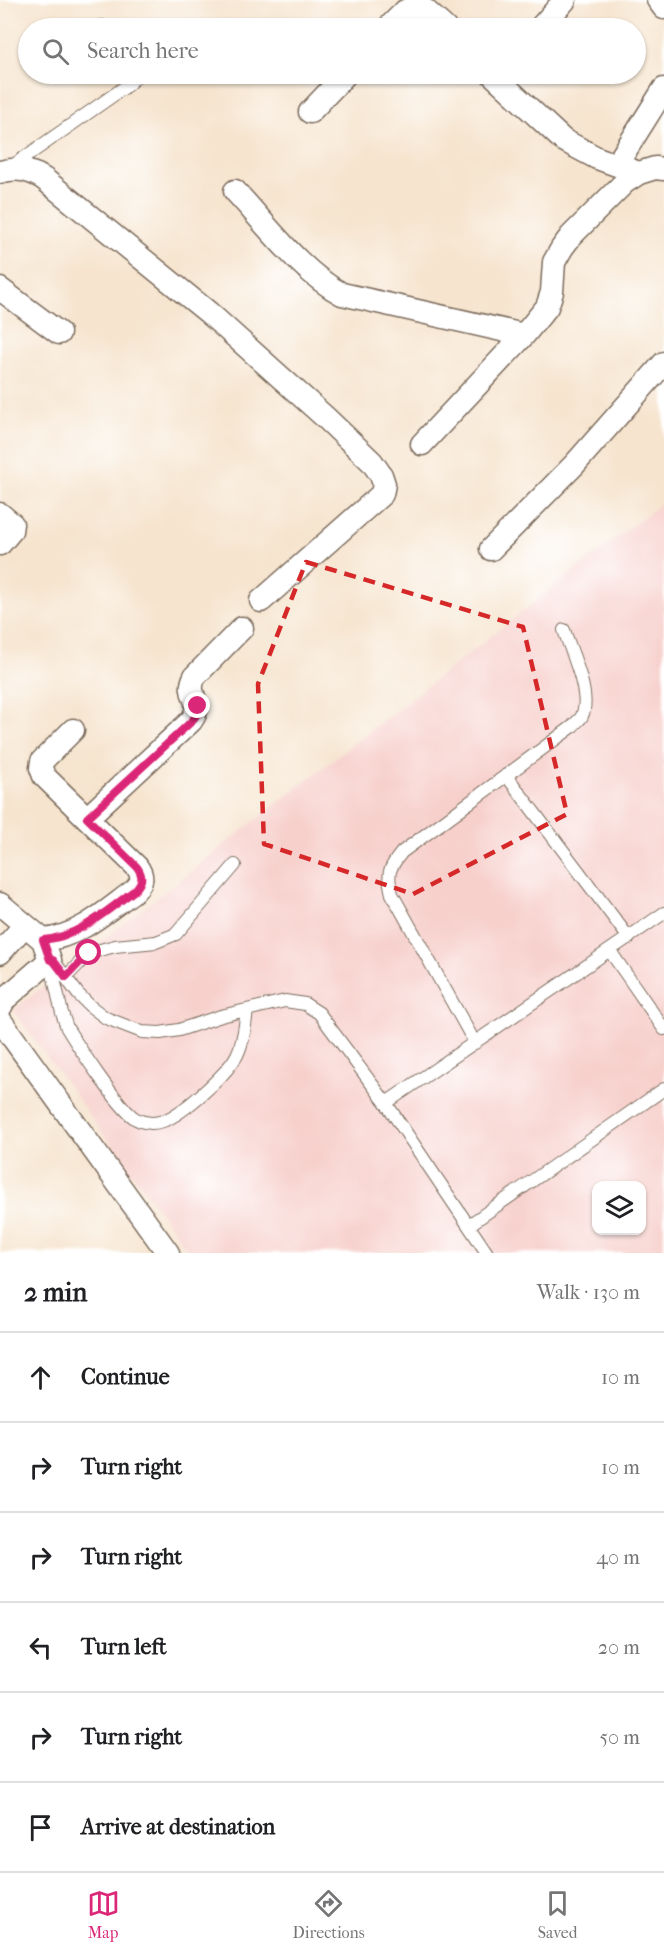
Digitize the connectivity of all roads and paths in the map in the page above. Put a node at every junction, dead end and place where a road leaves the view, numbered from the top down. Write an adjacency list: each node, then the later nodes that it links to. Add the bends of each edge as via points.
1 (565, 0): 6 (street)
2 (658, 0): 3 (street)
3 (664, 8)
4 (398, 18): 5 (street, via 414,7)
5 (434, 18)
6 (549, 18)
7 (129, 84): 14 (lane)
8 (337, 84): 11 (street)
9 (505, 84): 12 (street, via 563,140)
10 (664, 88): 12 (street)
11 (310, 112)
12 (617, 164): 15 (street)
13 (664, 169): 15 (street)
14 (4, 171): 25 (street, via 32,172 44,179 129,247 327,418 381,475 384,484 376,501)
15 (639, 173): 19 (street, via 625,182 562,248 554,262 547,307)
16 (235, 191): 19 (street, via 312,273 342,294)
17 (0, 289): 18 (street)
18 (58, 333)
19 (524, 335): 21 (street)
20 (664, 363): 24 (street, via 574,465)
21 (422, 444)
22 (0, 514): 23 (street, via 12,524)
23 (0, 544)
24 (491, 549)
25 (261, 601)
26 (242, 628): 30 (street, via 195,676 191,692 198,706 192,721)
27 (564, 630): 29 (lane, via 583,687 585,704 581,717)
28 (73, 730): 30 (street, via 42,760 41,768 44,776)
29 (506, 775): 35 (lane); 44 (lane, via 402,852 387,876 392,894)
30 (87, 818): 36 (street, via 137,867 142,874 141,882 78,931 58,939)
31 (234, 865): 39 (lane, via 176,934 156,942 89,953)
32 (0, 904): 34 (street)
33 (664, 913): 35 (lane)
34 (25, 925): 36 (street); 38 (street)
35 (628, 938): 37 (lane)
36 (46, 950): 39 (lane); 40 (street); 41 (lane, via 67,1028 125,1110 141,1122 163,1121 174,1115 226,1072 242,1041)
37 (610, 951): 43 (lane); 44 (lane)
38 (0, 953)
39 (66, 977): 41 (lane, via 78,994 106,1018 142,1032 179,1030)
40 (0, 1008)
41 (247, 1010): 46 (lane, via 285,1001 305,1004 319,1013)
42 (0, 1020): 48 (street)
43 (664, 1029)
44 (475, 1043): 46 (lane)
45 (664, 1089): 47 (lane)
46 (386, 1103): 47 (lane)
47 (469, 1225): 49 (lane)
48 (168, 1253)
49 (487, 1253)

